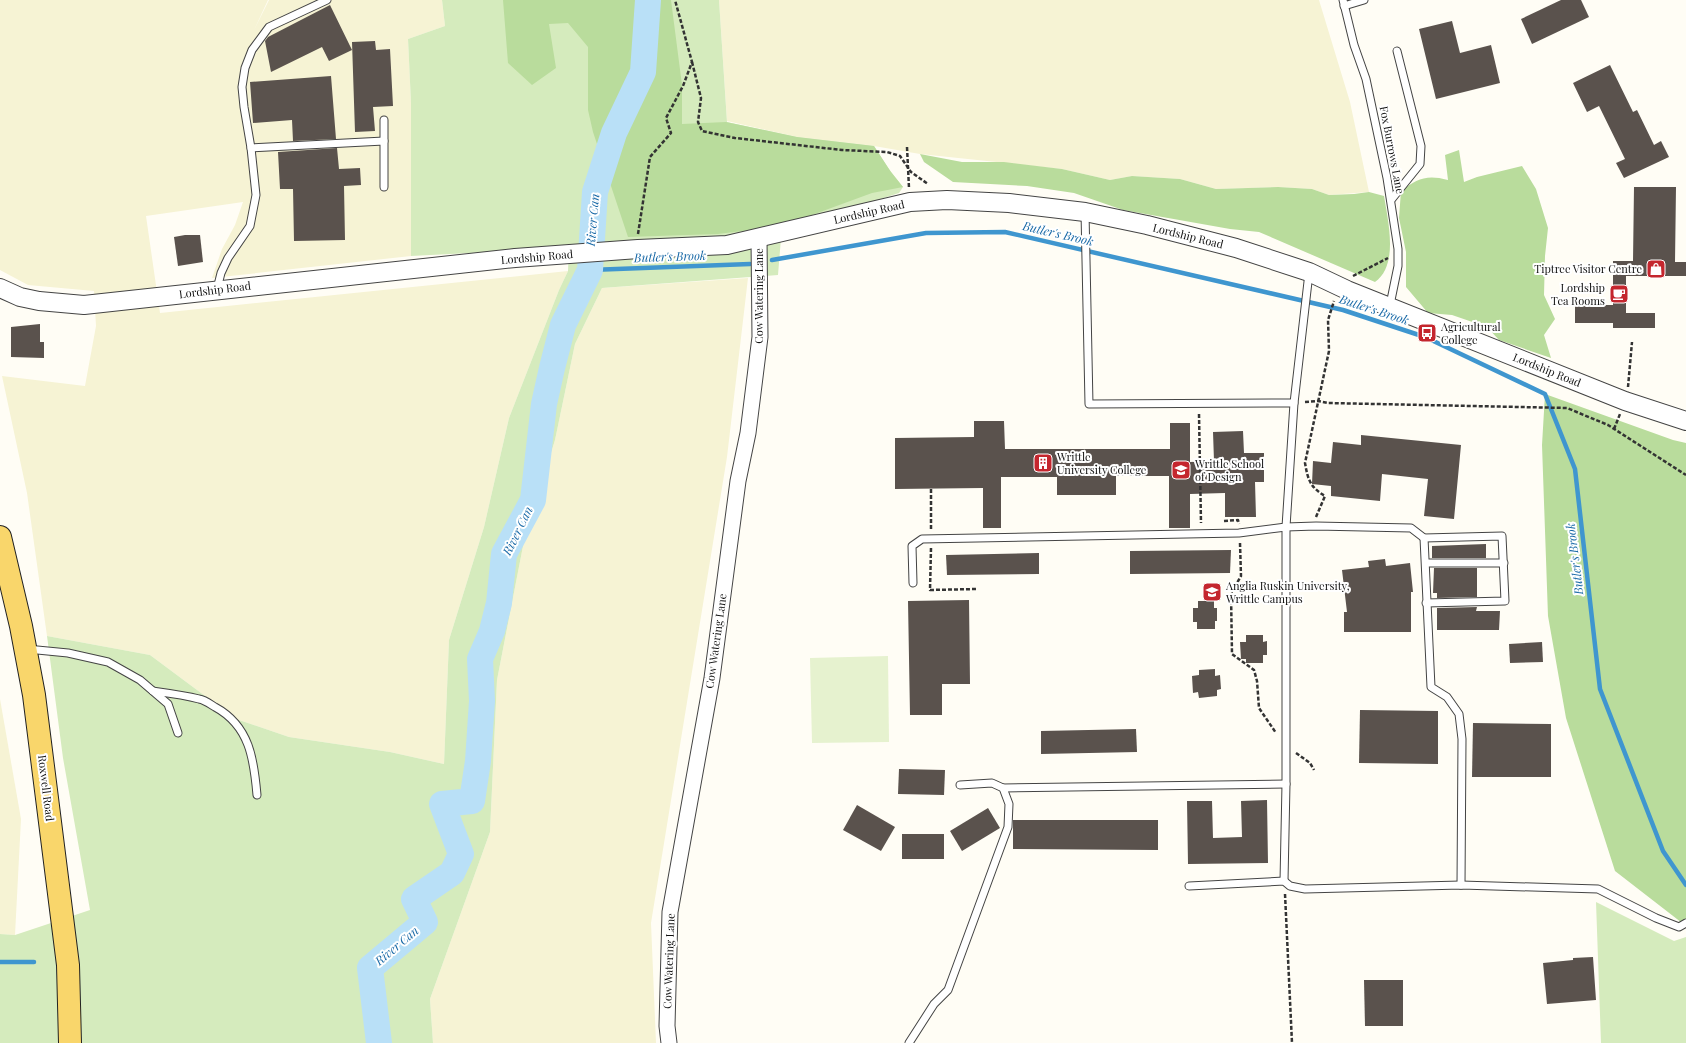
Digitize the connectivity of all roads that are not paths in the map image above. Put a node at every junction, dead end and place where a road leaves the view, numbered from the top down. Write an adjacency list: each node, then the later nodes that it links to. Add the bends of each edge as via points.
1 (327, 0): 7 (lane, via 269,27 252,50 242,87)
2 (1364, 0): 3 (lane)
3 (1344, 3): 9 (lane, Fox Burrows Lane, via 1354,45 1366,79)
4 (1397, 51): 9 (lane, via 1422,146 1420,164)
5 (384, 120): 6 (lane)
6 (384, 142): 7 (lane); 8 (lane)
7 (251, 148): 14 (lane, via 256,195 250,226 223,268)
8 (384, 187)
9 (1390, 200): 17 (lane, Fox Burrows Lane, via 1398,249 1398,266)
10 (1084, 212): 11 (street, Lordship Road, via 1009,203 947,200 910,202); 12 (street, Lordship Road, via 1236,248); 18 (lane, via 1089,404)
11 (759, 238): 14 (street, Lordship Road, via 727,245 574,253); 39 (street, Cow Watering Lane, via 759,345 748,433 738,481 712,678 670,912 667,1026)
12 (1309, 272): 17 (street, Lordship Road); 18 (lane)
13 (0, 288): 15 (street, Lordship Road)
14 (217, 290): 15 (street, Lordship Road, via 84,305)
15 (20, 298): 16 (street, Lordship Road)
16 (0, 302)
17 (1388, 306): 19 (street, Lordship Road, via 1625,401)
18 (1294, 403): 20 (lane)
19 (1686, 421)
20 (1286, 527): 22 (lane, via 1411,528); 25 (lane, via 1240,533 922,539 912,546); 30 (lane)
21 (0, 536): 27 (main road, Roxwell Road)
22 (1424, 538): 23 (lane); 24 (lane, via 1502,536)
23 (1426, 563): 24 (lane); 26 (lane)
24 (1504, 563): 26 (lane, via 1505,600)
25 (914, 583)
26 (1426, 603): 35 (lane, via 1430,686 1447,697 1459,714 1462,739)
27 (25, 649): 28 (lane, via 68,653 108,662 140,680); 38 (main road, Roxwell Road, via 34,695 68,965)
28 (153, 691): 29 (lane, via 168,704); 33 (lane, via 200,699 224,712 241,730 250,746)
29 (178, 733)
30 (1286, 784): 32 (lane); 34 (lane)
31 (960, 785): 32 (lane, via 992,782)
32 (1003, 788): 40 (lane, via 1009,804 1008,827 948,990 934,1004)
33 (257, 795)
34 (1284, 881): 35 (lane, via 1290,886 1305,889); 36 (lane)
35 (1461, 885): 37 (lane, via 1598,889 1679,927)
36 (1189, 886)
37 (1686, 923)
38 (70, 1043)
39 (669, 1043)
40 (910, 1043)

